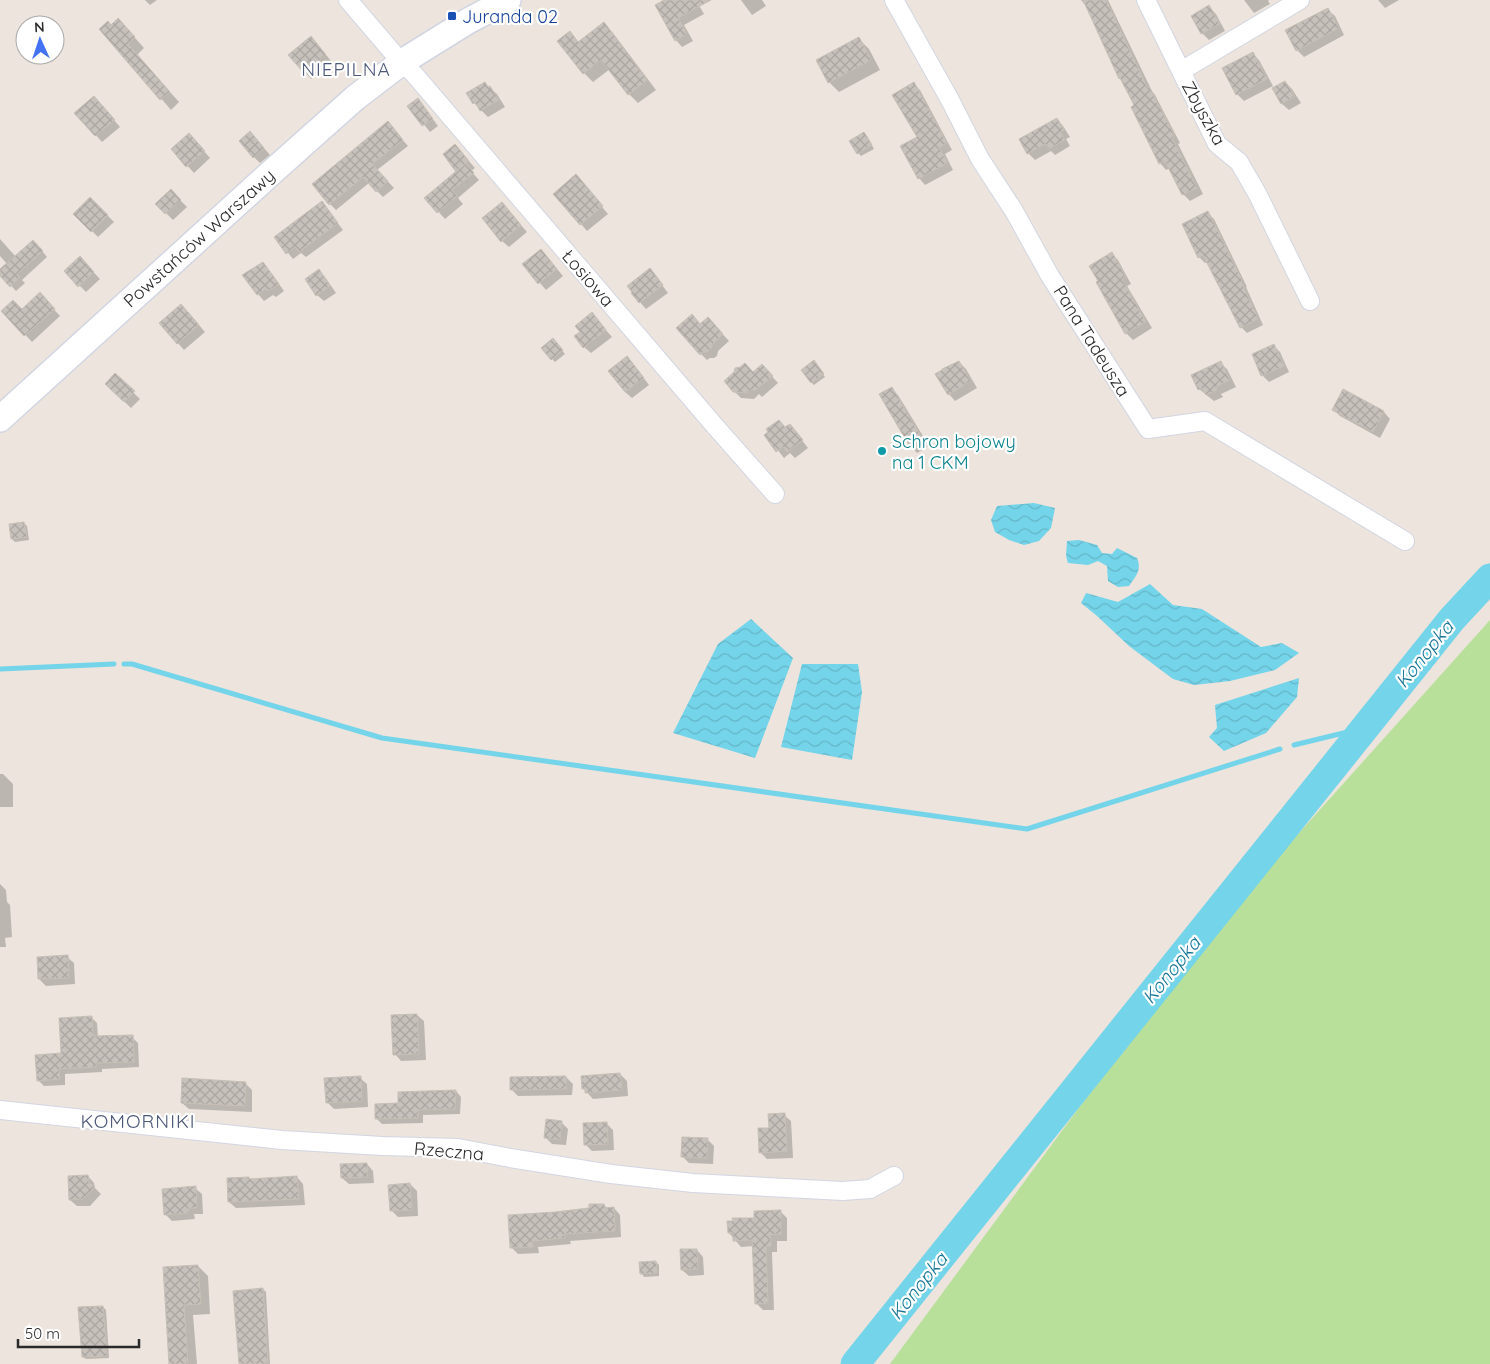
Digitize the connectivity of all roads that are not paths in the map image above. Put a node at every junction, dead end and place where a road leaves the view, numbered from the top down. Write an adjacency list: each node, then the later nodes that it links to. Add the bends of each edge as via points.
1 (348, 0): 6 (street, Łosiowa)
2 (508, 0): 6 (main road, Powstańców Warszawy)
3 (894, 0): 11 (street, Pana Tadeusza, via 980,159 1148,429 1205,421)
4 (1146, 0): 7 (street, Zbyszka)
5 (1300, 0): 7 (street)
6 (402, 62): 9 (main road, Powstańców Warszawy, via 355,98 273,170); 10 (street, Łosiowa)
7 (1181, 71): 8 (street, Zbyszka, via 1217,144 1239,162 1258,195)
8 (1310, 300)
9 (0, 419)
10 (775, 494)
11 (1405, 541)
12 (0, 1110): 13 (street, Rzeczna, via 282,1140 458,1148 611,1174 693,1183 843,1191 870,1189)
13 (894, 1176)

